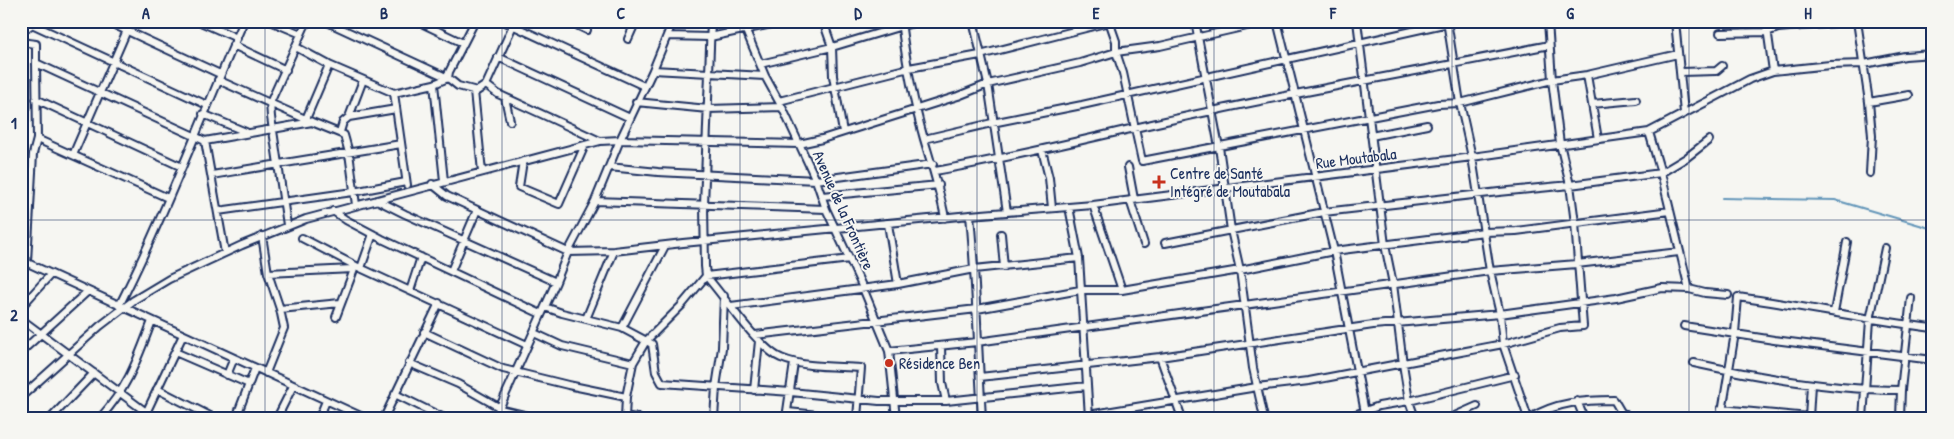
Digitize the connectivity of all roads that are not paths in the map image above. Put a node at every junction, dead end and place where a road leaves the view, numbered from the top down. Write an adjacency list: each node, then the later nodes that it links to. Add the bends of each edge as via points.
1 (106, 21): 37 (street)
2 (131, 21): 37 (street)
3 (198, 21): 34 (street)
4 (244, 21): 46 (street)
5 (270, 21): 41 (street)
6 (308, 21): 41 (street)
7 (325, 21): 76 (street)
8 (417, 21): 49 (street)
9 (475, 21): 49 (street)
10 (503, 21): 33 (street)
11 (568, 21): 35 (street)
12 (636, 21): 45 (street)
13 (673, 21): 42 (street)
14 (711, 21): 43 (street)
15 (742, 21): 36 (street, Avenue de la Frontière)
16 (786, 21): 36 (street)
17 (823, 21): 52 (street)
18 (922, 21): 32 (street)
19 (973, 21): 56 (street)
20 (1195, 21): 44 (street)
21 (1269, 21): 44 (street)
22 (1277, 21): 58 (street)
23 (1357, 21): 48 (street)
24 (1457, 21): 30 (street)
25 (1548, 21): 50 (street)
26 (1675, 21): 54 (street)
27 (1766, 21): 39 (street)
28 (1858, 21): 39 (street, via 1778,28); 63 (street)
29 (1111, 22): 53 (street); 56 (street)
30 (1448, 22): 48 (street); 62 (street)
31 (34, 23): 38 (street); 59 (street)
32 (901, 23): 52 (street); 66 (street)
33 (514, 24): 57 (street); 83 (street)
34 (215, 25): 46 (street)
35 (587, 30)
36 (746, 30): 43 (street); 61 (street, Avenue de la Frontière)
37 (126, 31): 59 (street); 75 (street)
38 (21, 32)
39 (1767, 32): 40 (street); 69 (street)
40 (1720, 33)
41 (301, 34): 51 (street)
42 (668, 36): 43 (street); 68 (street)
43 (710, 37): 71 (street)
44 (1198, 38): 53 (street); 74 (street)
45 (628, 39)
46 (235, 41): 67 (street); 75 (street)
47 (21, 42): 60 (street, via 36,44)
48 (1359, 42): 58 (street); 77 (street)
49 (463, 43): 76 (street)
50 (1550, 45): 62 (street); 79 (street)
51 (296, 47): 64 (street); 67 (street)
52 (832, 47): 61 (street); 84 (street)
53 (1116, 52): 81 (street, via 1080,64); 88 (street)
54 (1678, 54): 70 (street); 72 (street)
55 (1933, 54): 63 (street)
56 (980, 55): 66 (street); 81 (street)
57 (498, 57): 82 (street); 109 (street)
58 (1286, 59): 74 (street); 89 (street)
59 (113, 61): 86 (street); 100 (street)
60 (36, 63): 86 (street); 92 (street)
61 (760, 64): 73 (street, Avenue de la Frontière)
62 (1454, 64): 77 (street); 96 (street)
63 (1864, 64): 69 (street); 95 (street)
64 (329, 65): 78 (street); 110 (street)
65 (1722, 66): 70 (street, via 1716,71)
66 (909, 68): 84 (street); 103 (street)
67 (286, 70): 97 (street)
68 (653, 70): 71 (street); 83 (street)
69 (1773, 71): 105 (street, via 1750,79)
70 (1682, 72): 105 (street)
71 (709, 74): 73 (street); 102 (street)
72 (1587, 75): 79 (street); 99 (street)
73 (765, 76): 98 (street, Avenue de la Frontière)
74 (1205, 76): 88 (street); 104 (street)
75 (219, 77): 97 (street); 100 (street)
76 (448, 78): 80 (street); 85 (street, via 458,86)
77 (1364, 79): 89 (street); 108 (street)
78 (363, 80): 87 (street); 107 (street)
79 (1552, 80): 96 (street); 134 (street)
80 (434, 84): 87 (street); 157 (street)
81 (988, 84): 103 (street); 113 (street)
82 (486, 85): 85 (street); 91 (street)
83 (644, 86): 94 (street)
84 (835, 88): 98 (street); 119 (street)
85 (474, 91): 149 (street)
86 (100, 92): 112 (street); 122 (street)
87 (394, 93): 101 (street)
88 (1126, 95): 113 (street); 116 (street)
89 (1296, 95): 104 (street); 117 (street)
90 (1909, 95): 95 (street)
91 (506, 98): 111 (street); 130 (street)
92 (36, 99): 112 (street); 124 (street)
93 (1636, 100): 99 (street)
94 (636, 102): 102 (street); 109 (street)
95 (1870, 102): 151 (street)
96 (1460, 103): 108 (street); 140 (street)
97 (270, 104): 110 (street); 115 (street)
98 (780, 104): 102 (street); 133 (street, Avenue de la Frontière)
99 (1592, 104): 126 (street)
100 (207, 105): 106 (street)
101 (396, 109): 107 (street); 132 (street)
102 (708, 109): 131 (street)
103 (917, 109): 119 (street); 125 (street)
104 (1212, 111): 116 (street); 136 (street)
105 (1684, 113): 120 (street)
106 (203, 114): 121 (street); 122 (street)
107 (349, 117): 118 (street, via 343,122)
108 (1368, 117): 117 (street); 123 (street)
109 (630, 118): 127 (street)
110 (309, 121): 115 (street); 118 (street)
111 (510, 121)
112 (87, 123): 139 (street); 144 (street)
113 (992, 123): 125 (street); 141 (street)
114 (1426, 125): 123 (street)
115 (273, 129): 121 (street); 143 (street)
116 (1136, 129): 136 (street, via 1142,161); 137 (street)
117 (1304, 130): 136 (street); 154 (street)
118 (340, 132): 138 (street, via 345,136)
119 (843, 132): 133 (street)
120 (1649, 132): 126 (street, Rue Moutabala); 150 (street)
121 (247, 133): 129 (street)
122 (194, 136): 129 (street); 144 (street)
123 (1371, 136): 148 (street)
124 (37, 139): 139 (street); 212 (street)
125 (924, 139): 147 (street)
126 (1598, 139): 134 (street, Rue Moutabala)
127 (620, 140): 130 (street); 131 (street); 145 (street)
128 (1709, 140): 150 (street)
129 (206, 141): 153 (street)
130 (600, 142): 135 (street)
131 (707, 142): 133 (street); 152 (street)
132 (401, 144): 138 (street); 156 (street)
133 (799, 144): 155 (street, Avenue de la Frontière)
134 (1560, 144): 140 (street, Rue Moutabala); 160 (street)
135 (585, 145): 142 (street); 142 (street, via 558,204 519,186)
136 (1219, 147): 161 (street)
137 (1042, 150): 141 (street); 176 (street)
138 (349, 154): 143 (street); 163 (street)
139 (73, 155): 166 (street)
140 (1472, 157): 148 (street, Rue Moutabala); 164 (street)
141 (1000, 158): 147 (street); 182 (street)
142 (524, 161): 149 (street)
143 (278, 165): 153 (street); 169 (street)
144 (182, 167): 166 (street)
145 (610, 167): 152 (street); 170 (street)
146 (1128, 167): 167 (street)
147 (934, 168): 155 (street); 159 (street)
148 (1375, 169): 154 (street, Rue Moutabala); 174 (street)
149 (482, 172): 157 (street)
150 (1662, 173): 160 (street); 181 (street)
151 (1870, 173)
152 (706, 174): 155 (street); 172 (street)
153 (212, 175): 179 (street)
154 (1315, 177): 161 (street, Rue Moutabala); 183 (street)
155 (816, 180): 165 (street, Avenue de la Frontière)
156 (406, 182): 162 (street); 163 (street)
157 (444, 182): 158 (street)
158 (432, 184): 162 (street); 178 (street, via 442,193)
159 (939, 185): 165 (street); 185 (street)
160 (1570, 185): 164 (street); 186 (street)
161 (1226, 189): 167 (street, Rue Moutabala); 190 (street)
162 (408, 191): 168 (street)
163 (353, 192): 169 (street); 171 (street)
164 (1478, 195): 174 (street); 191 (street)
165 (822, 196): 177 (street, Avenue de la Frontière)
166 (168, 198): 244 (street)
167 (1132, 199): 173 (street, Rue Moutabala); 200 (street)
168 (377, 200): 171 (street); 196 (street)
169 (282, 201): 179 (street); 188 (street)
170 (595, 201): 172 (street); 205 (street)
171 (356, 205): 180 (street)
172 (704, 205): 177 (street); 197 (street)
173 (1093, 205): 175 (street, Rue Moutabala); 230 (street)
174 (1380, 205): 183 (street); 201 (street)
175 (1069, 207): 176 (street, Rue Moutabala); 210 (street)
176 (1052, 208): 182 (street, Rue Moutabala)
177 (826, 209): 189 (street, Avenue de la Frontière)
178 (477, 210): 196 (street); 205 (street)
179 (218, 211): 208 (street)
180 (333, 211): 188 (street); 192 (street)
181 (1670, 211): 186 (street); 207 (street)
182 (1007, 212): 184 (street, Rue Moutabala)
183 (1324, 212): 190 (street); 204 (street)
184 (970, 215): 185 (street, Rue Moutabala); 217 (street)
185 (945, 218): 187 (street, Rue Moutabala)
186 (1576, 223): 191 (street); 213 (street)
187 (888, 224): 189 (street, Rue Moutabala); 225 (street)
188 (287, 225): 194 (street)
189 (836, 228): 197 (street, Rue Moutabala); 211 (street, Avenue de la Frontière)
190 (1231, 230): 198 (street); 218 (street)
191 (1484, 232): 201 (street); 220 (street)
192 (373, 234): 209 (street); 216 (street)
193 (1001, 234): 214 (street)
194 (262, 236): 208 (street); 221 (street)
195 (302, 238): 216 (street)
196 (464, 240): 219 (street); 224 (street)
197 (704, 241): 202 (street, Rue Moutabala); 223 (street)
198 (1165, 242)
199 (1847, 242): 247 (street)
200 (1144, 244)
201 (1385, 245): 204 (street); 226 (street)
202 (665, 246): 206 (street, Rue Moutabala); 259 (street)
203 (1885, 248): 254 (street)
204 (1334, 251): 218 (street); 233 (street)
205 (568, 252): 206 (street, Rue Moutabala); 224 (street)
206 (614, 252): 252 (street)
207 (1679, 252): 213 (street); 228 (street)
208 (225, 253): 244 (street, via 158,284)
209 (421, 257): 219 (street); 232 (street)
210 (1079, 258): 214 (street); 229 (street)
211 (850, 259): 223 (street); 227 (street, Avenue de la Frontière)
212 (24, 261): 215 (street); 222 (street)
213 (1577, 264): 220 (street); 239 (street)
214 (1004, 267): 217 (street)
215 (21, 268)
216 (357, 268): 221 (street); 232 (street); 237 (street)
217 (974, 269): 225 (street); 245 (street)
218 (1240, 270): 230 (street); 240 (street)
219 (451, 271): 248 (street)
220 (1490, 271): 226 (street); 249 (street)
221 (268, 273): 246 (street)
222 (51, 274): 231 (street); 243 (street)
223 (706, 276): 235 (street); 269 (street)
224 (556, 282): 241 (street)
225 (898, 284): 227 (street)
226 (1393, 284): 233 (street); 256 (street)
227 (863, 288): 242 (street); 253 (street, Avenue de la Frontière)
228 (1690, 289): 234 (street); 239 (street, via 1662,288)
229 (1080, 290): 230 (street); 245 (street); 260 (street)
230 (1122, 290)
231 (88, 291): 244 (street); 265 (street)
232 (410, 291): 238 (street)
233 (1343, 291): 240 (street); 261 (street)
234 (1728, 295)
235 (724, 296): 242 (street); 303 (street, via 722,348)
236 (1911, 298): 257 (street)
237 (340, 303): 246 (street); 250 (street)
238 (439, 303): 263 (street); 273 (street)
239 (1580, 303): 249 (street); 272 (street, via 1583,326 1560,328)
240 (1245, 305): 260 (street); 271 (street)
241 (545, 306): 248 (street); 252 (street)
242 (731, 306): 268 (street)
243 (21, 307)
244 (122, 307): 255 (street); 279 (street)
245 (977, 308): 253 (street); 270 (street)
246 (280, 309): 295 (street, via 284,328)
247 (1834, 312): 254 (street); 266 (street, via 1738,297)
248 (541, 314): 264 (street)
249 (1500, 314): 256 (street); 272 (street)
250 (336, 317)
251 (21, 319): 265 (street)
252 (586, 319): 259 (street)
253 (876, 320): 268 (street); 275 (street, Avenue de la Frontière)
254 (1870, 320): 257 (street); 278 (street)
255 (152, 321): 267 (street); 309 (street)
256 (1398, 323): 261 (street); 288 (street)
257 (1908, 325): 262 (street); 280 (street)
258 (1684, 326): 266 (street)
259 (622, 328): 269 (street)
260 (1083, 328): 270 (street); 289 (street)
261 (1350, 328): 271 (street); 293 (street)
262 (1933, 328)
263 (424, 332): 284 (street); 291 (street, via 503,369)
264 (534, 333): 273 (street); 287 (street, via 562,346)
265 (42, 334): 276 (street); 279 (street)
266 (1735, 334): 278 (street); 292 (street)
267 (183, 335): 277 (street); 282 (street)
268 (757, 338): 285 (street, via 778,358); 306 (street)
269 (646, 341): 287 (street); 303 (street, via 652,344 656,372 662,383)
270 (977, 342): 274 (street); 298 (street)
271 (1250, 342): 281 (street); 304 (street)
272 (1504, 344): 288 (street); 297 (street)
273 (527, 345): 291 (street)
274 (941, 346): 275 (street); 317 (street)
275 (889, 351): 316 (street, Avenue de la Frontière)
276 (21, 352)
277 (175, 352): 296 (street); 305 (street)
278 (1868, 352): 280 (street); 307 (street)
279 (69, 354): 294 (street); 312 (street)
280 (1904, 356): 283 (street); 308 (street)
281 (1160, 357): 289 (street); 318 (street)
282 (234, 358): 290 (street); 296 (street)
283 (1933, 360)
284 (409, 363): 311 (street); 323 (street)
285 (794, 363): 310 (street); 315 (street, via 861,368)
286 (1694, 363): 292 (street)
287 (633, 364): 313 (street)
288 (1403, 364): 293 (street); 320 (street)
289 (1085, 366): 298 (street); 302 (street)
290 (255, 368): 295 (street); 299 (street)
291 (515, 371): 313 (street, via 568,386); 323 (street)
292 (1728, 371): 300 (street); 324 (street)
293 (1357, 372): 304 (street); 327 (street)
294 (94, 373): 309 (street); 332 (street)
295 (266, 373): 301 (street)
296 (227, 375): 299 (street)
297 (1515, 376): 320 (street); 354 (street)
298 (980, 377): 314 (street)
299 (249, 384): 336 (street)
300 (1811, 384): 307 (street); 331 (street)
301 (293, 386): 319 (street); 337 (street)
302 (1087, 386): 314 (street); 328 (street)
303 (716, 387): 306 (street); 344 (street)
304 (1257, 387): 318 (street); 350 (street)
305 (157, 389): 325 (street); 335 (street)
306 (754, 390): 310 (street)
307 (1864, 390): 308 (street); 358 (street)
308 (1901, 390): 359 (street)
309 (122, 392): 325 (street); 333 (street)
310 (791, 392): 315 (street); 326 (street)
311 (395, 394): 339 (street); 340 (street)
312 (21, 397)
313 (626, 397): 330 (street)
314 (981, 397): 317 (street); 348 (street)
315 (860, 399): 316 (street); 346 (street)
316 (895, 400): 317 (street); 347 (street, Avenue de la Frontière)
317 (946, 400)
318 (1175, 400): 328 (street); 349 (street)
319 (326, 401): 329 (street); 338 (street)
320 (1409, 401): 327 (street, via 1379,406); 352 (street)
321 (1577, 401): 354 (street, via 1540,411); 355 (street); 356 (street, via 1614,400 1621,412)
322 (1477, 406): 353 (street)
323 (500, 407): 341 (street); 342 (street)
324 (1721, 409): 331 (street); 357 (street)
325 (146, 412): 334 (street)
326 (787, 415): 345 (street)
327 (1365, 415): 351 (street)
328 (1088, 416)
329 (360, 417)
330 (625, 417): 343 (street)
331 (1809, 417)
332 (50, 418)
333 (100, 418)
334 (154, 418)
335 (214, 418)
336 (236, 418)
337 (277, 418)
338 (319, 418)
339 (384, 418)
340 (444, 418)
341 (494, 418)
342 (537, 418)
343 (638, 418)
344 (714, 418)
345 (849, 418)
346 (857, 418)
347 (896, 418)
348 (982, 418)
349 (1182, 418)
350 (1264, 418)
351 (1326, 418)
352 (1415, 418)
353 (1450, 418)
354 (1529, 418)
355 (1584, 418)
356 (1632, 418)
357 (1721, 418)
358 (1863, 418)
359 (1900, 418)

